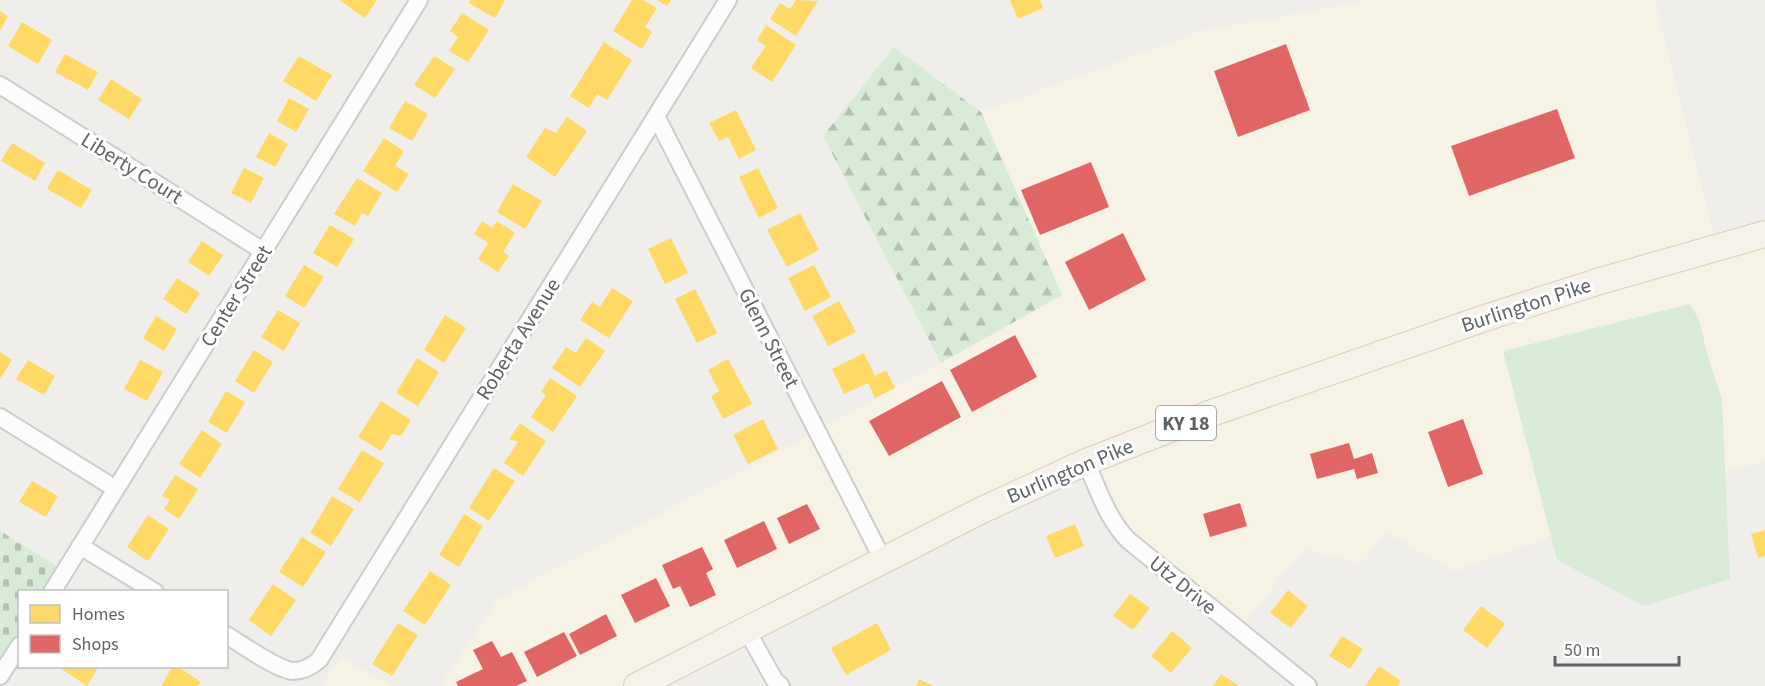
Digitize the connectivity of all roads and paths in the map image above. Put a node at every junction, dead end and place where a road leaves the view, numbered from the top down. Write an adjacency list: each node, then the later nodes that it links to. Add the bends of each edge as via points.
1 (419, 0): 6 (street, Center Street)
2 (728, 0): 4 (street, Roberta Avenue)
3 (0, 85): 6 (street, Liberty Court)
4 (656, 116): 11 (street, Glenn Street); 15 (street, Roberta Avenue, via 319,660 301,670 281,668)
5 (1765, 234): 8 (main road, Burlington Pike / KY 18, via 1482,319 1209,414)
6 (263, 251): 9 (street, Center Street)
7 (0, 417): 9 (street)
8 (1086, 462): 11 (main road, Burlington Pike / KY 18); 20 (street, Utz Drive, via 1109,516 1128,540)
9 (116, 489): 10 (street, Center Street)
10 (80, 546): 12 (street, Center Street); 13 (street)
11 (883, 560): 14 (main road, Burlington Pike / KY 18)
12 (53, 590)
13 (153, 590)
14 (746, 629): 18 (main road, Burlington Pike / KY 18); 19 (street)
15 (228, 636)
16 (18, 648): 17 (street)
17 (0, 676)
18 (637, 686)
19 (781, 686)
20 (1308, 686)

